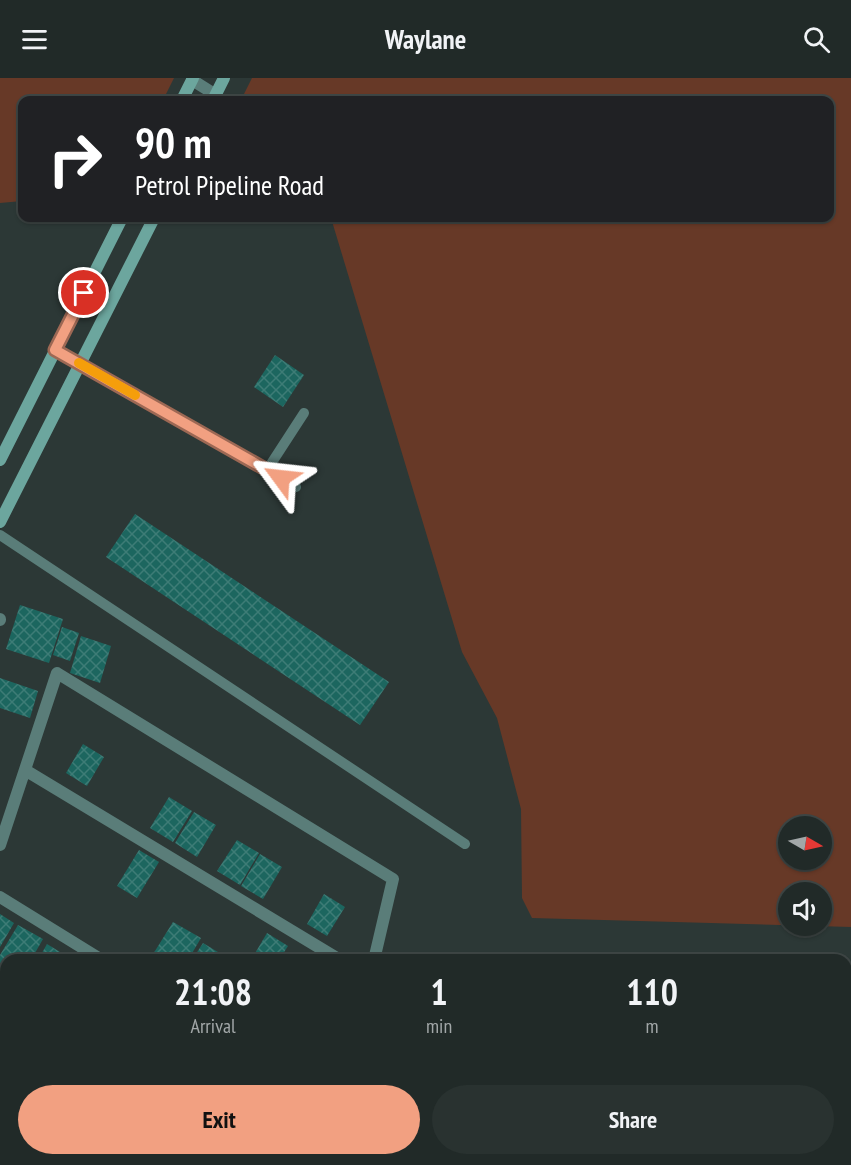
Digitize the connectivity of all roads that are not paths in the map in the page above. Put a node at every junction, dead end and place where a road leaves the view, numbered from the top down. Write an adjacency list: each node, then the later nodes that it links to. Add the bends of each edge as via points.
1 (225, 78): 5 (main road)
2 (192, 79): 3 (main road); 4 (street)
3 (184, 96)
4 (213, 96)
5 (216, 96)
6 (120, 222): 8 (main road)
7 (152, 222): 9 (main road)
8 (55, 350): 9 (lane); 11 (main road)
9 (80, 363): 12 (lane); 14 (main road)
10 (304, 413): 12 (lane)
11 (0, 459)
12 (267, 470): 13 (lane)
13 (296, 486)
14 (0, 522)
15 (0, 535): 17 (lane)
16 (25, 770): 18 (street); 21 (street); 22 (street, via 57,673 393,879)
17 (465, 844)
18 (0, 845)
19 (0, 897): 20 (street)
20 (92, 954)
21 (330, 954)
22 (375, 954)

